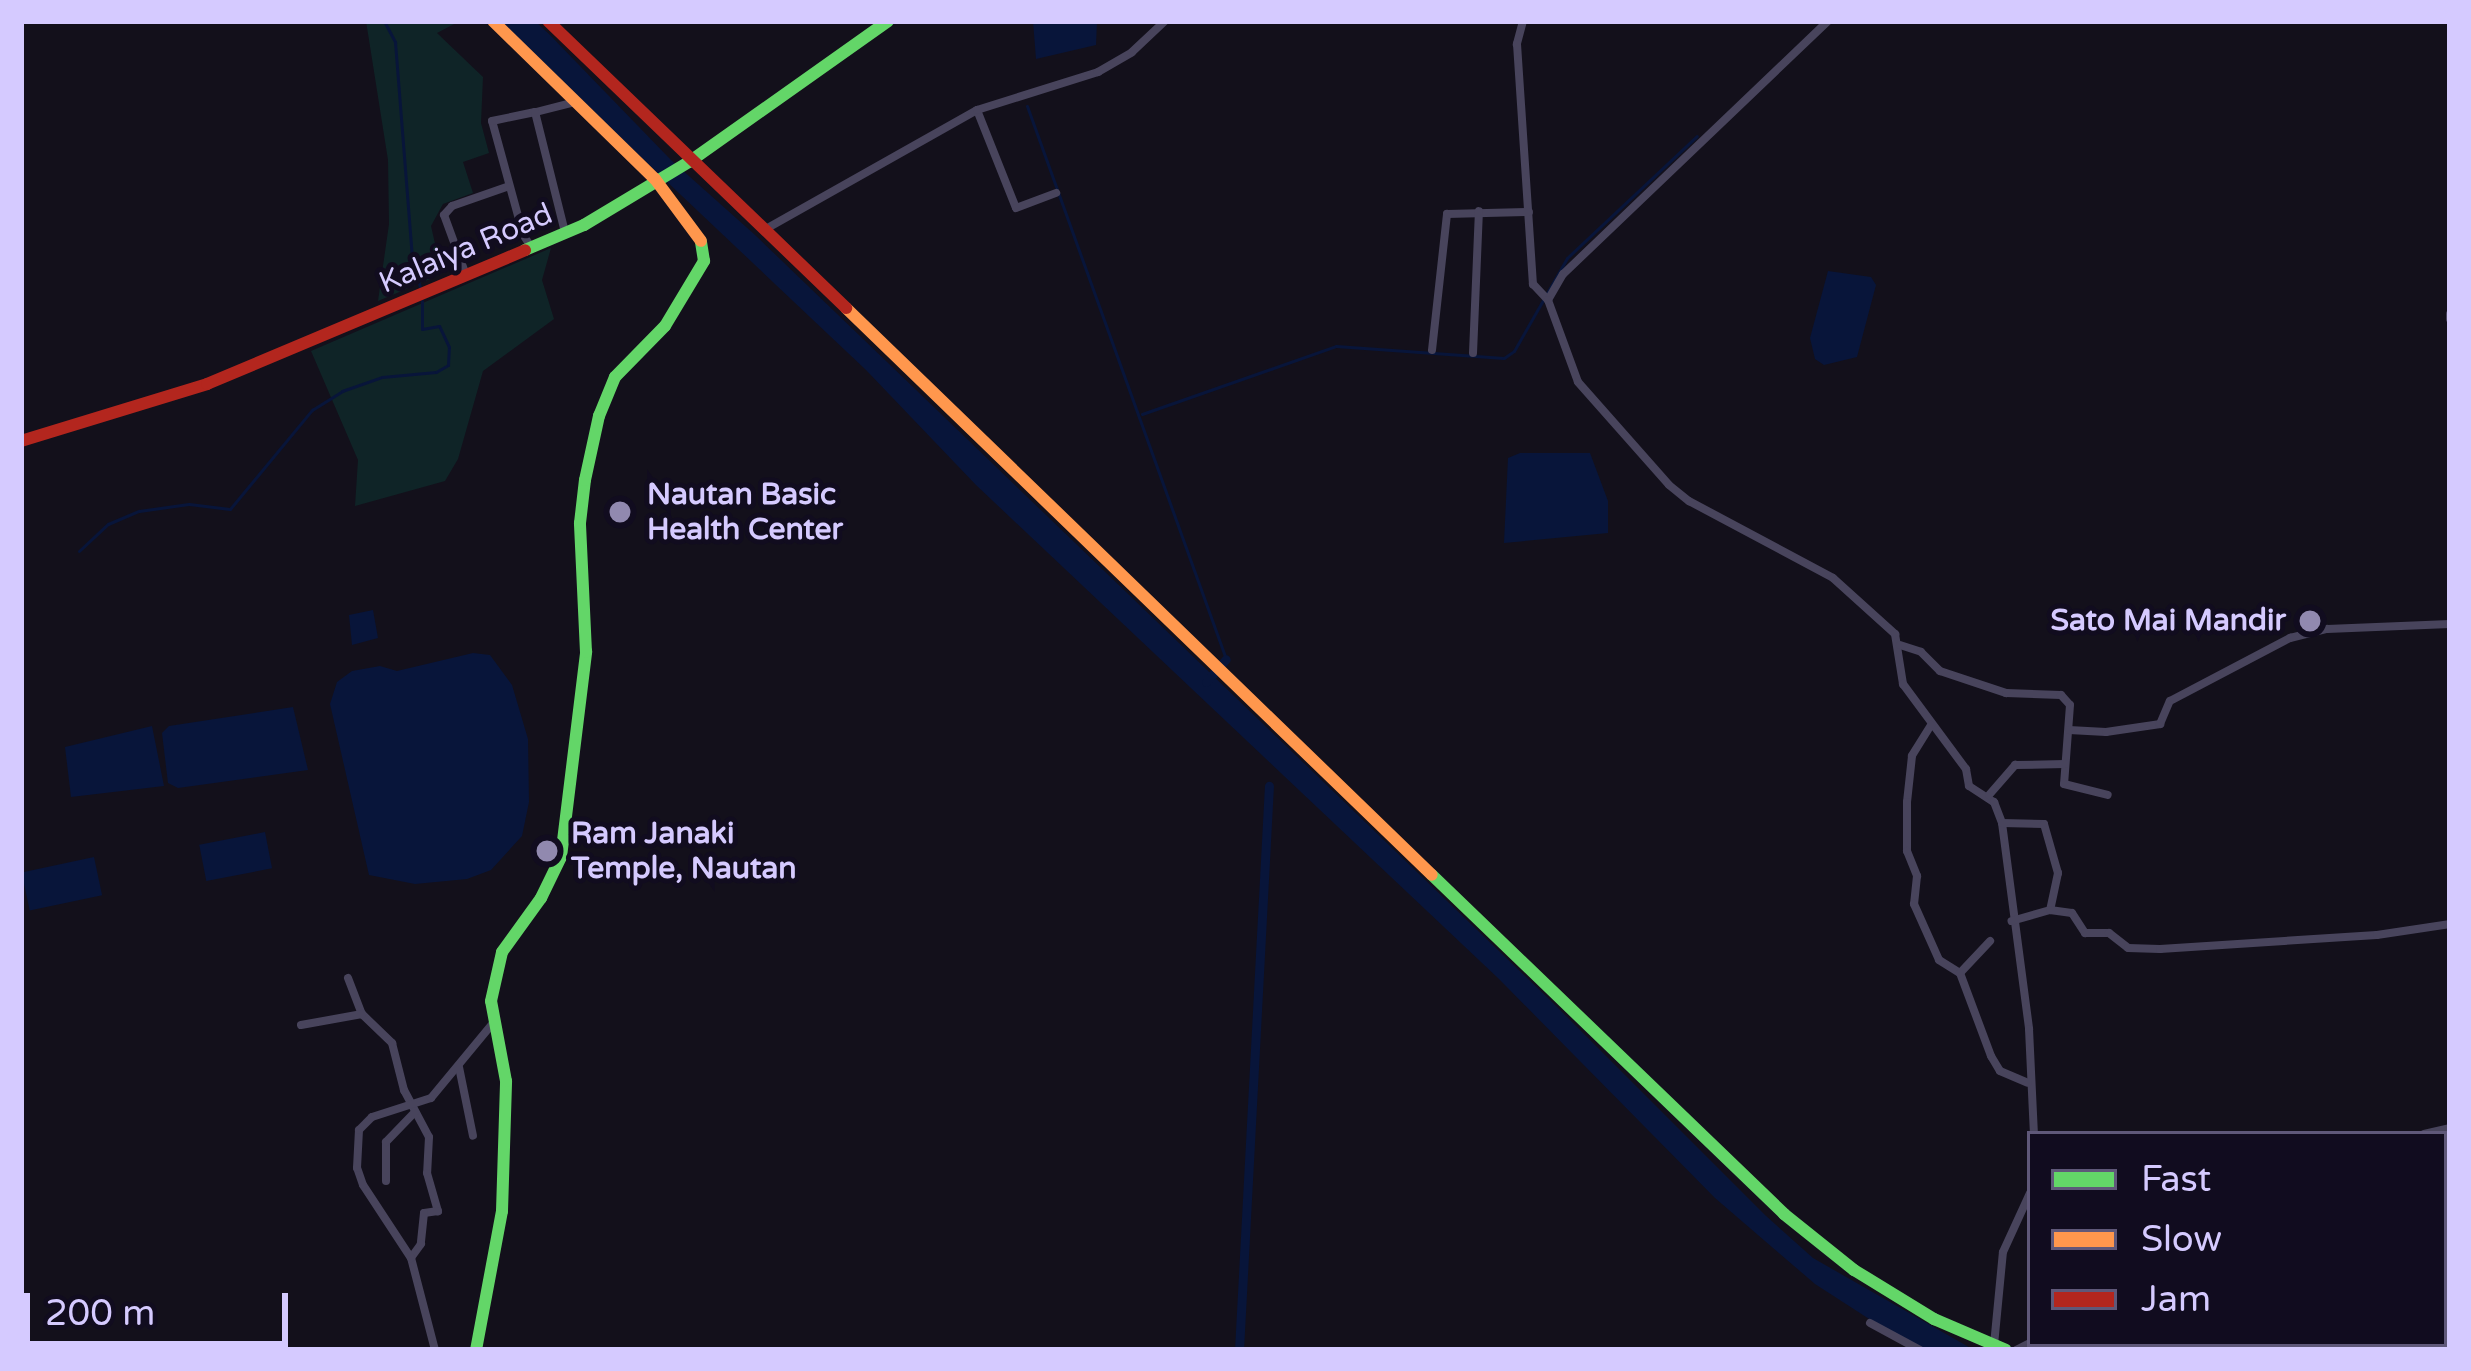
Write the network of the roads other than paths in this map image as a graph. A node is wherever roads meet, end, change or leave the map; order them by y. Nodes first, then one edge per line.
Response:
1 (493, 21) edge
2 (548, 21) edge
3 (888, 21) edge
4 (1165, 21) edge
5 (1523, 21) edge
6 (1828, 21) edge
7 (575, 102) junction
8 (977, 110) junction
9 (535, 112) junction
10 (684, 164) junction
11 (655, 179) junction
12 (509, 186) junction
13 (1056, 193) dead end
14 (1479, 212) junction
15 (1529, 212) junction
16 (764, 230) junction
17 (566, 234) junction
18 (531, 248) junction
19 (466, 275) junction
20 (1544, 298) junction
21 (1432, 350) dead end
22 (1473, 353) dead end
23 (21, 441) edge
24 (2450, 624) edge
25 (1900, 645) junction
26 (1931, 724) junction
27 (2069, 730) junction
28 (2065, 764) junction
29 (1989, 795) junction
30 (2108, 795) dead end
31 (2002, 823) junction
32 (2050, 910) junction
33 (2012, 921) junction
34 (2450, 924) edge
35 (1990, 941) dead end
36 (1960, 973) junction
37 (348, 978) dead end
38 (362, 1013) junction
39 (493, 1023) junction
40 (302, 1025) dead end
41 (458, 1066) junction
42 (2028, 1083) junction
43 (414, 1108) junction
44 (2034, 1131) edge
45 (473, 1136) dead end
46 (386, 1181) dead end
47 (2027, 1200) edge
48 (411, 1258) junction
49 (1870, 1323) dead end
50 (2000, 1347) edge
51 (435, 1350) edge
52 (476, 1350) edge
53 (1920, 1350) edge

1 - 7 main road
2 - 10 main road
3 - 10 main road, Kalaiya Road
4 - 8 street
5 - 15 street
6 - 20 street
7 - 9 street
7 - 11 main road
8 - 13 street
8 - 16 street
9 - 12 street
9 - 17 street
10 - 11 main road, Kalaiya Road
10 - 16 main road
11 - 17 main road, Kalaiya Road
11 - 39 main road
12 - 18 street
12 - 19 street
14 - 15 street
14 - 21 street
14 - 22 street
15 - 20 street
16 - 50 main road
17 - 18 main road, Kalaiya Road
18 - 19 main road, Kalaiya Road
19 - 23 main road, Kalaiya Road
20 - 25 street
24 - 27 street
25 - 26 street
25 - 27 street
26 - 29 street
26 - 36 street
27 - 28 street
28 - 29 street
28 - 30 street
29 - 31 street
31 - 32 street
31 - 33 street
32 - 33 street
32 - 34 street
33 - 42 street
35 - 36 street
36 - 42 street
37 - 38 street
38 - 40 street
38 - 43 street
39 - 41 street
39 - 52 main road
41 - 43 street
41 - 45 street
42 - 44 street
43 - 46 street
43 - 48 street
43 - 48 street
47 - 50 street
48 - 51 street
49 - 53 street

